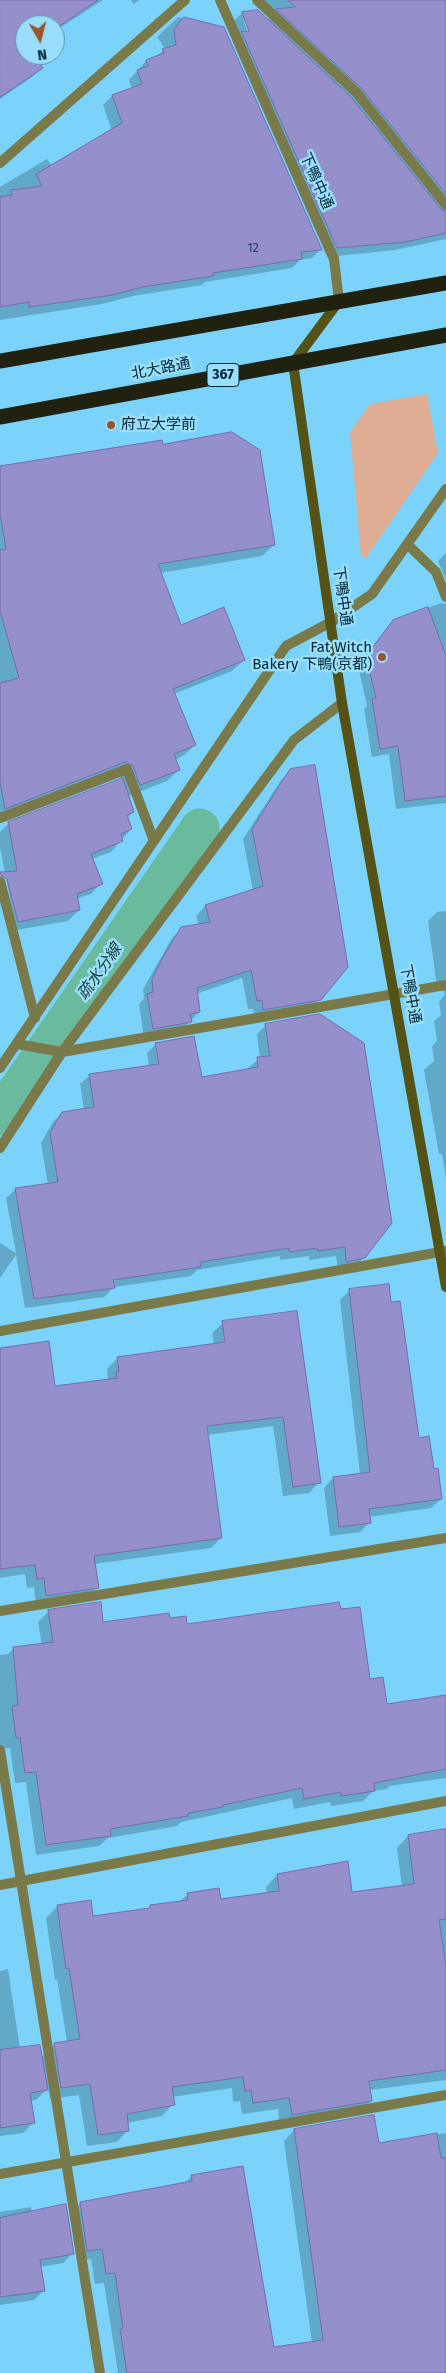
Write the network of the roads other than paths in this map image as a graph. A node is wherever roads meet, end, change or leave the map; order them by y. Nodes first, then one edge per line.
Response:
1 (185, 0) edge
2 (220, 0) edge
3 (258, 0) edge
4 (0, 163) edge
5 (446, 205) edge
6 (446, 283) edge
7 (339, 301) junction
8 (446, 336) edge
9 (0, 361) edge
10 (293, 363) junction
11 (0, 417) edge
12 (446, 488) edge
13 (407, 544) junction
14 (446, 596) edge
15 (331, 622) junction
16 (342, 703) junction
17 (0, 818) edge
18 (154, 842) junction
19 (0, 881) edge
20 (446, 985) edge
21 (394, 994) junction
22 (35, 1018) junction
23 (17, 1044) junction
24 (62, 1052) junction
25 (0, 1068) edge
26 (0, 1148) edge
27 (443, 1252) edge
28 (446, 1287) edge
29 (0, 1331) edge
30 (446, 1538) edge
31 (0, 1611) edge
32 (0, 1750) edge
33 (446, 1801) edge
34 (21, 1882) junction
35 (0, 1885) edge
36 (446, 2095) edge
37 (66, 2163) junction
38 (0, 2174) edge
39 (100, 2373) edge

1 - 4 street
2 - 7 street, 下鴨中通
3 - 5 street
6 - 7 highway
7 - 9 highway
7 - 10 street
8 - 10 highway, 北大路通 / 367
10 - 11 highway, 北大路通 / 367
10 - 15 street, 下鴨中通
12 - 13 street
13 - 14 street
13 - 15 street
15 - 16 street, 下鴨中通
15 - 18 street
16 - 21 street, 下鴨中通
16 - 24 street
17 - 18 street
18 - 22 street
19 - 22 street
20 - 21 street
21 - 24 street
21 - 27 street, 下鴨中通
22 - 23 street
23 - 24 street
23 - 25 street
24 - 26 street
27 - 28 street, 下鴨中通
27 - 29 street
30 - 31 street
32 - 34 street
33 - 34 street
34 - 35 street
34 - 37 street
36 - 37 street
37 - 38 street
37 - 39 street

